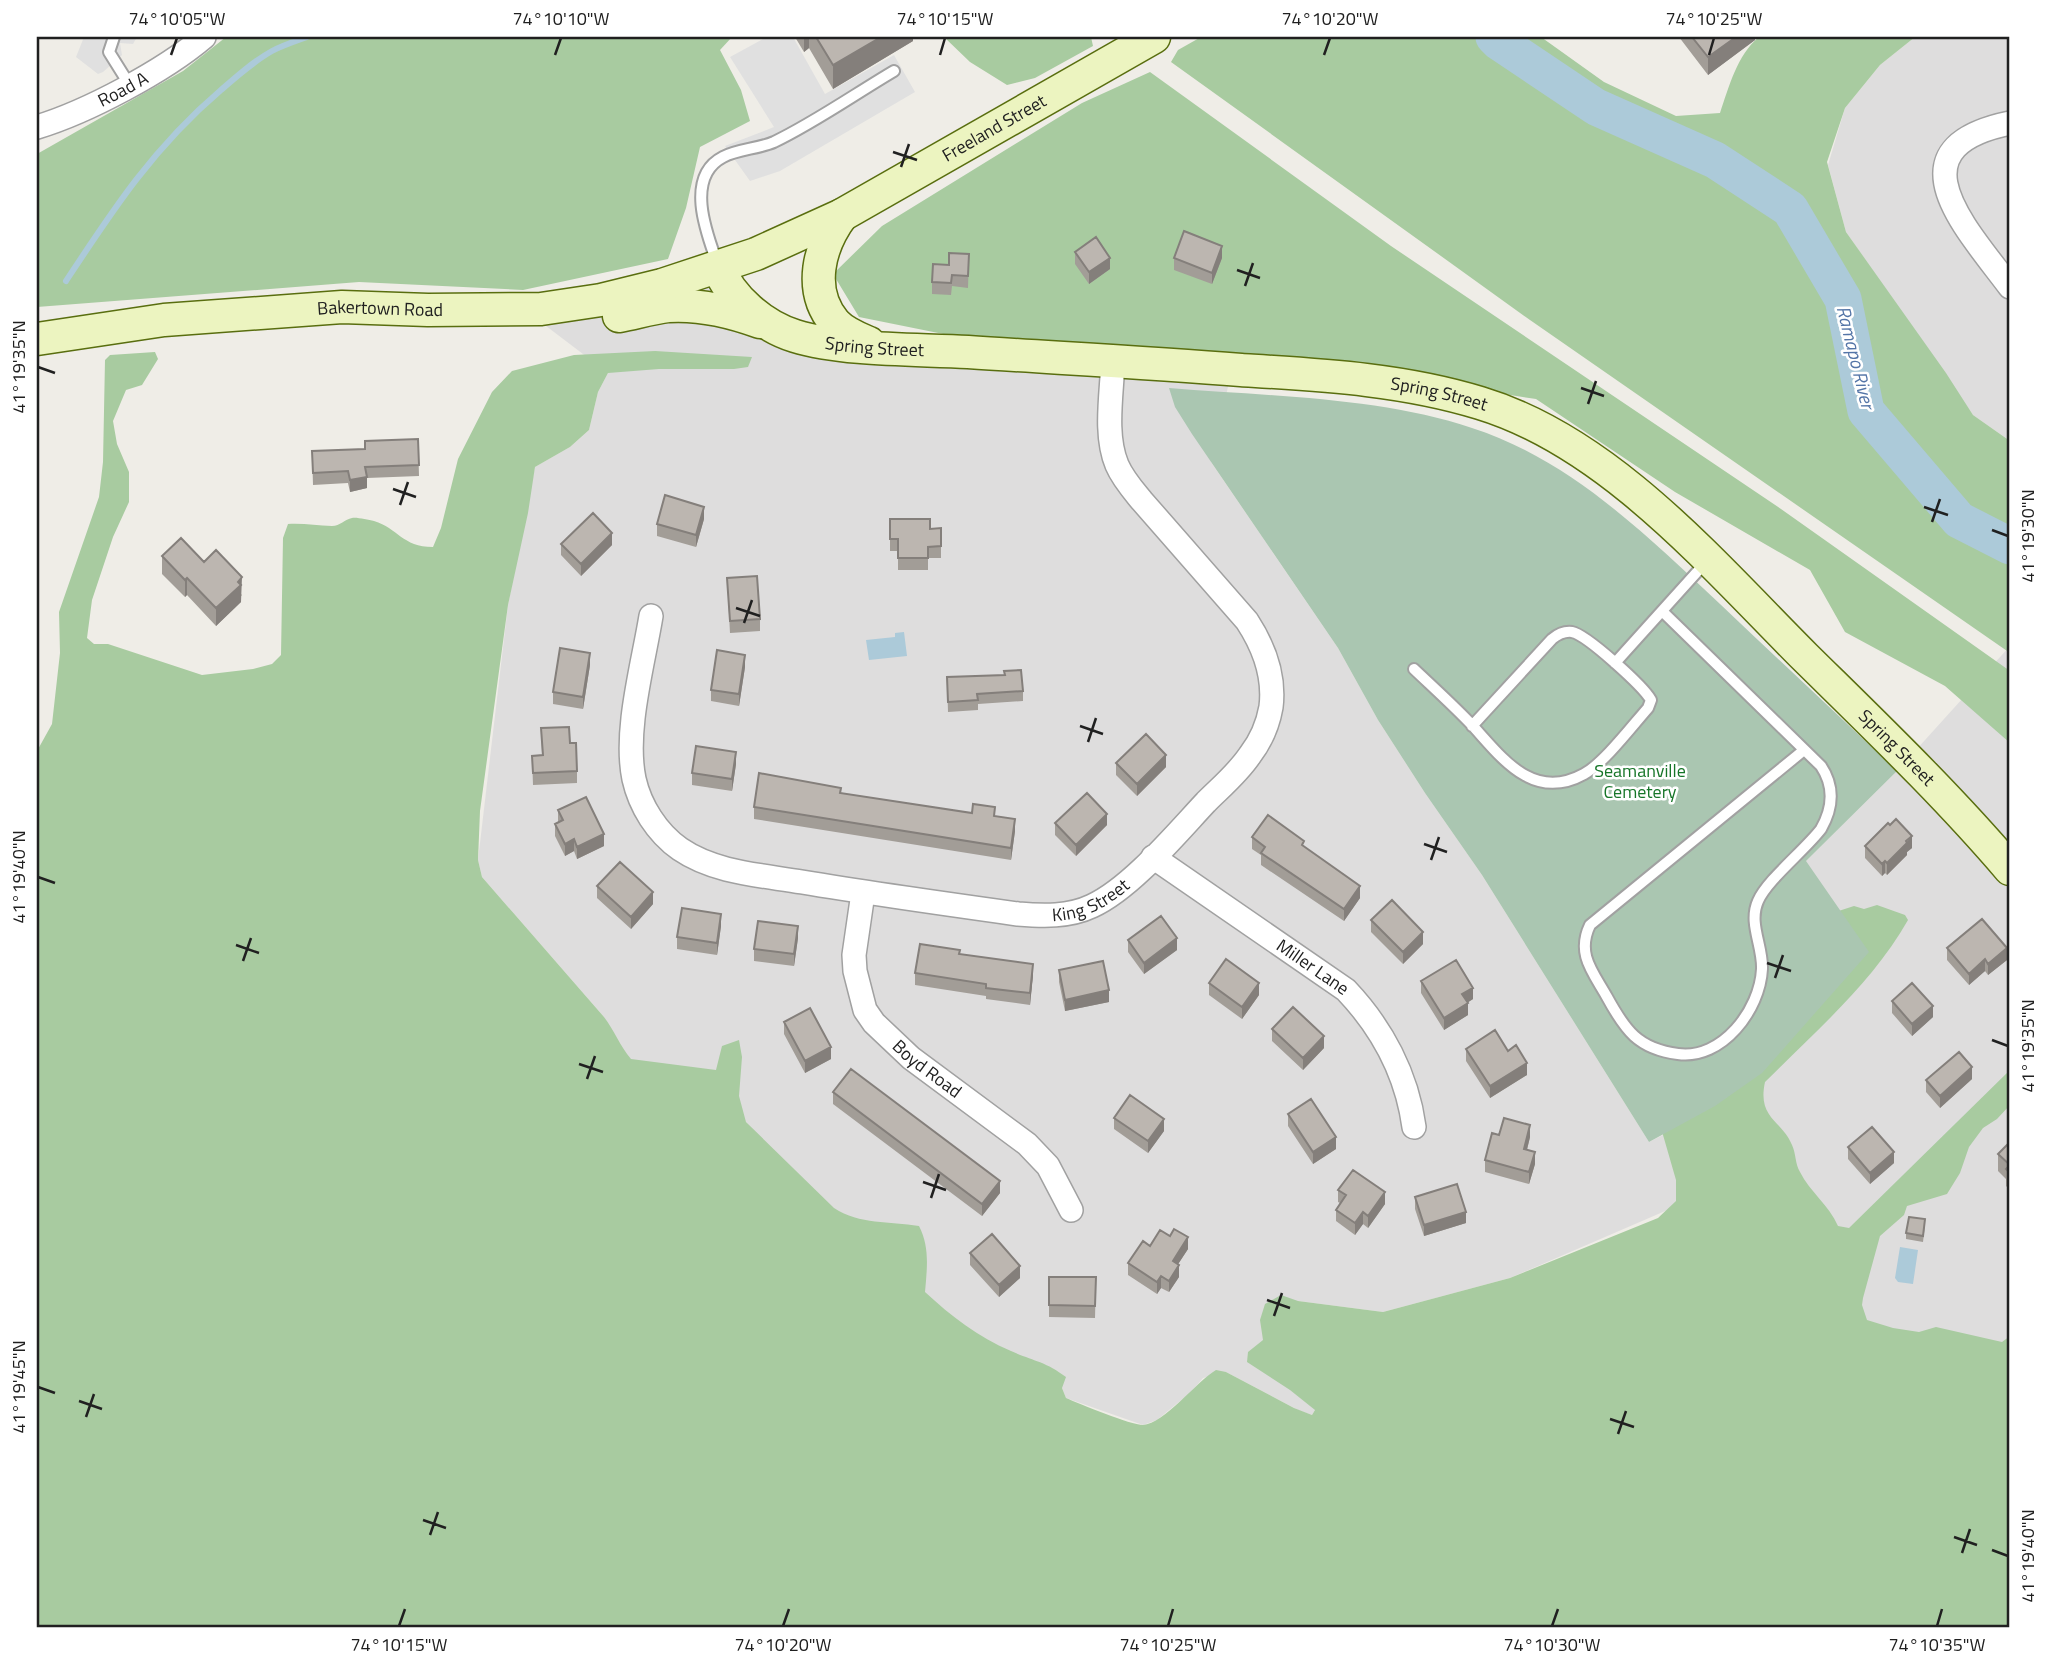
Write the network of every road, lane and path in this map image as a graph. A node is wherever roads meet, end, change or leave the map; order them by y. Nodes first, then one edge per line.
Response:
1 (114, 37) edge
2 (204, 37) edge
3 (1154, 37) edge
4 (894, 71) dead end
5 (129, 84) junction
6 (2010, 123) edge
7 (37, 127) edge
8 (842, 215) junction
9 (718, 267) junction
10 (2010, 288) edge
11 (429, 310) junction
12 (766, 324) junction
13 (37, 339) edge
14 (876, 347) junction
15 (1113, 360) junction
16 (1708, 560) junction
17 (1662, 611) junction
18 (651, 616) dead end
19 (1615, 663) junction
20 (1414, 669) dead end
21 (1472, 726) junction
22 (1804, 750) junction
23 (1153, 857) junction
24 (2010, 869) edge
25 (863, 892) junction
26 (1414, 1127) dead end
27 (1071, 1210) dead end

1 - 5 lane
2 - 5 street, Road A
3 - 8 street, Freeland Street
4 - 9 lane
5 - 7 street, Road A
6 - 10 street
8 - 9 street, Freeland Street
8 - 14 street
9 - 11 street, Bakertown Road
9 - 12 street, Spring Street
11 - 12 street
11 - 13 street, Bakertown Road
12 - 14 street, Spring Street
14 - 15 street, Spring Street
15 - 16 street, Spring Street
15 - 23 street, King Street
16 - 17 lane
16 - 24 street, Spring Street
17 - 19 lane
17 - 22 lane
18 - 25 street, King Street
19 - 21 lane
19 - 21 lane
20 - 21 lane
22 - 22 lane
23 - 25 street, King Street
23 - 26 street, Miller Lane
25 - 27 street, Boyd Road

